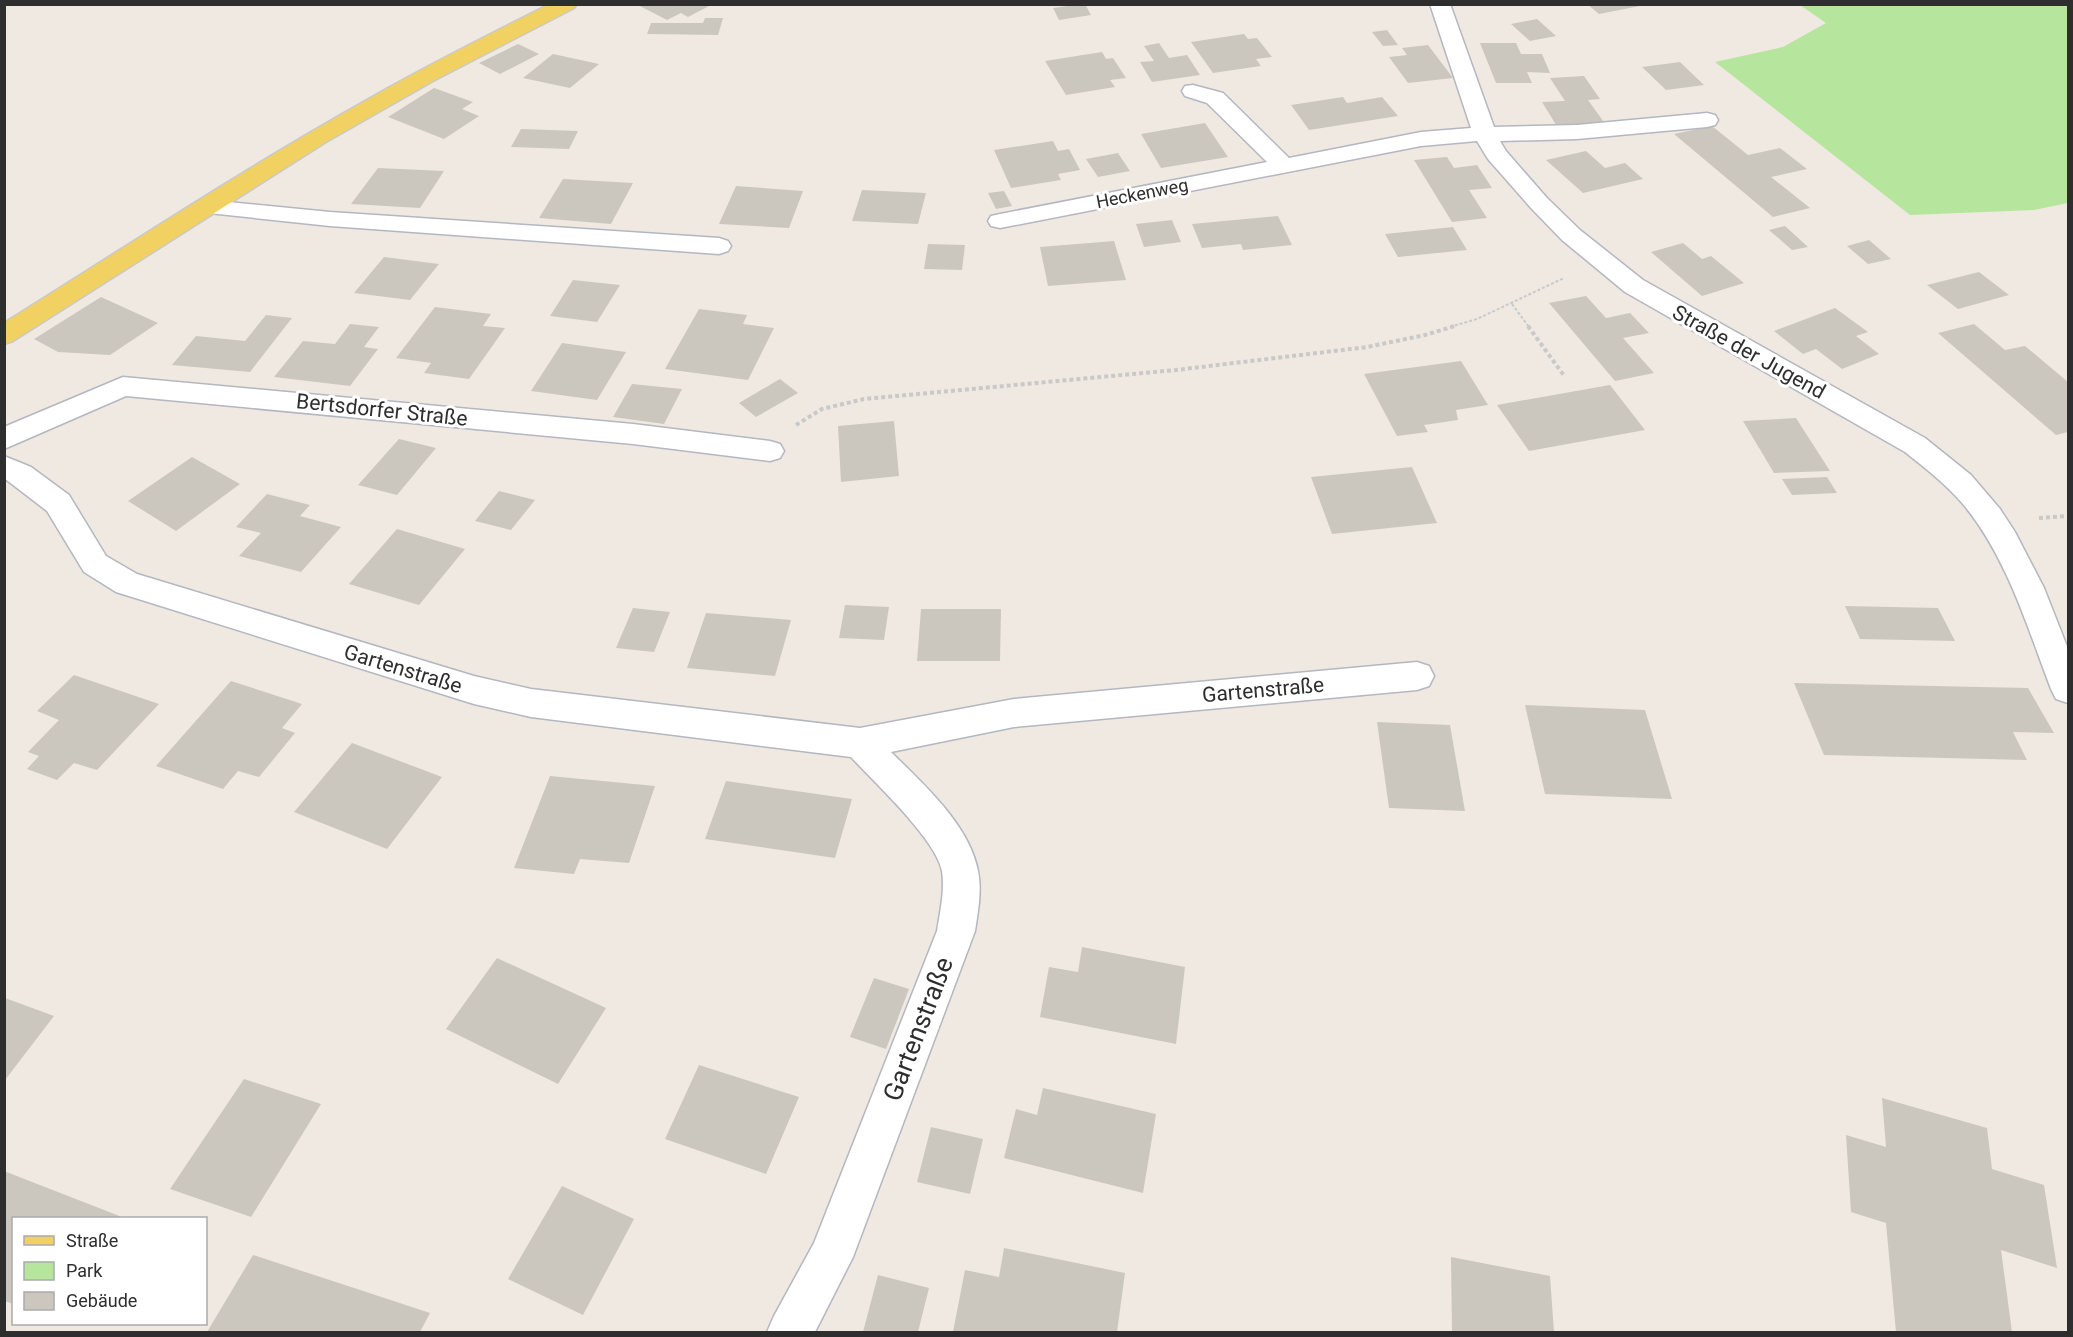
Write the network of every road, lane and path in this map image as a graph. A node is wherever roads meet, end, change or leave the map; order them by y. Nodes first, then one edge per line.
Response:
1 (567, 4) edge
2 (1440, 4) edge
3 (1193, 91) dead end
4 (1707, 120) dead end
5 (1485, 135) junction
6 (1284, 166) junction
7 (207, 207) junction
8 (1000, 221) dead end
9 (719, 246) dead end
10 (1600, 260) junction
11 (1512, 304) junction
12 (4, 335) edge
13 (1565, 377) dead end
14 (4, 439) edge
15 (770, 452) joint
16 (4, 466) edge
17 (1417, 676) dead end
18 (2068, 689) edge
19 (860, 742) junction
20 (790, 1332) edge

1 - 7 main road
2 - 5 street, Straße der Jugend
3 - 6 street
4 - 5 street, Heckenweg
5 - 6 street, Heckenweg
5 - 10 street, Straße der Jugend
6 - 8 street, Heckenweg
7 - 9 street
7 - 12 main road
10 - 11 path
10 - 18 street, Straße der Jugend
11 - 13 path
11 - 15 path
14 - 15 street, Bertsdorfer Straße
16 - 19 street, Gartenstraße
17 - 19 street, Gartenstraße
19 - 20 street, Gartenstraße

